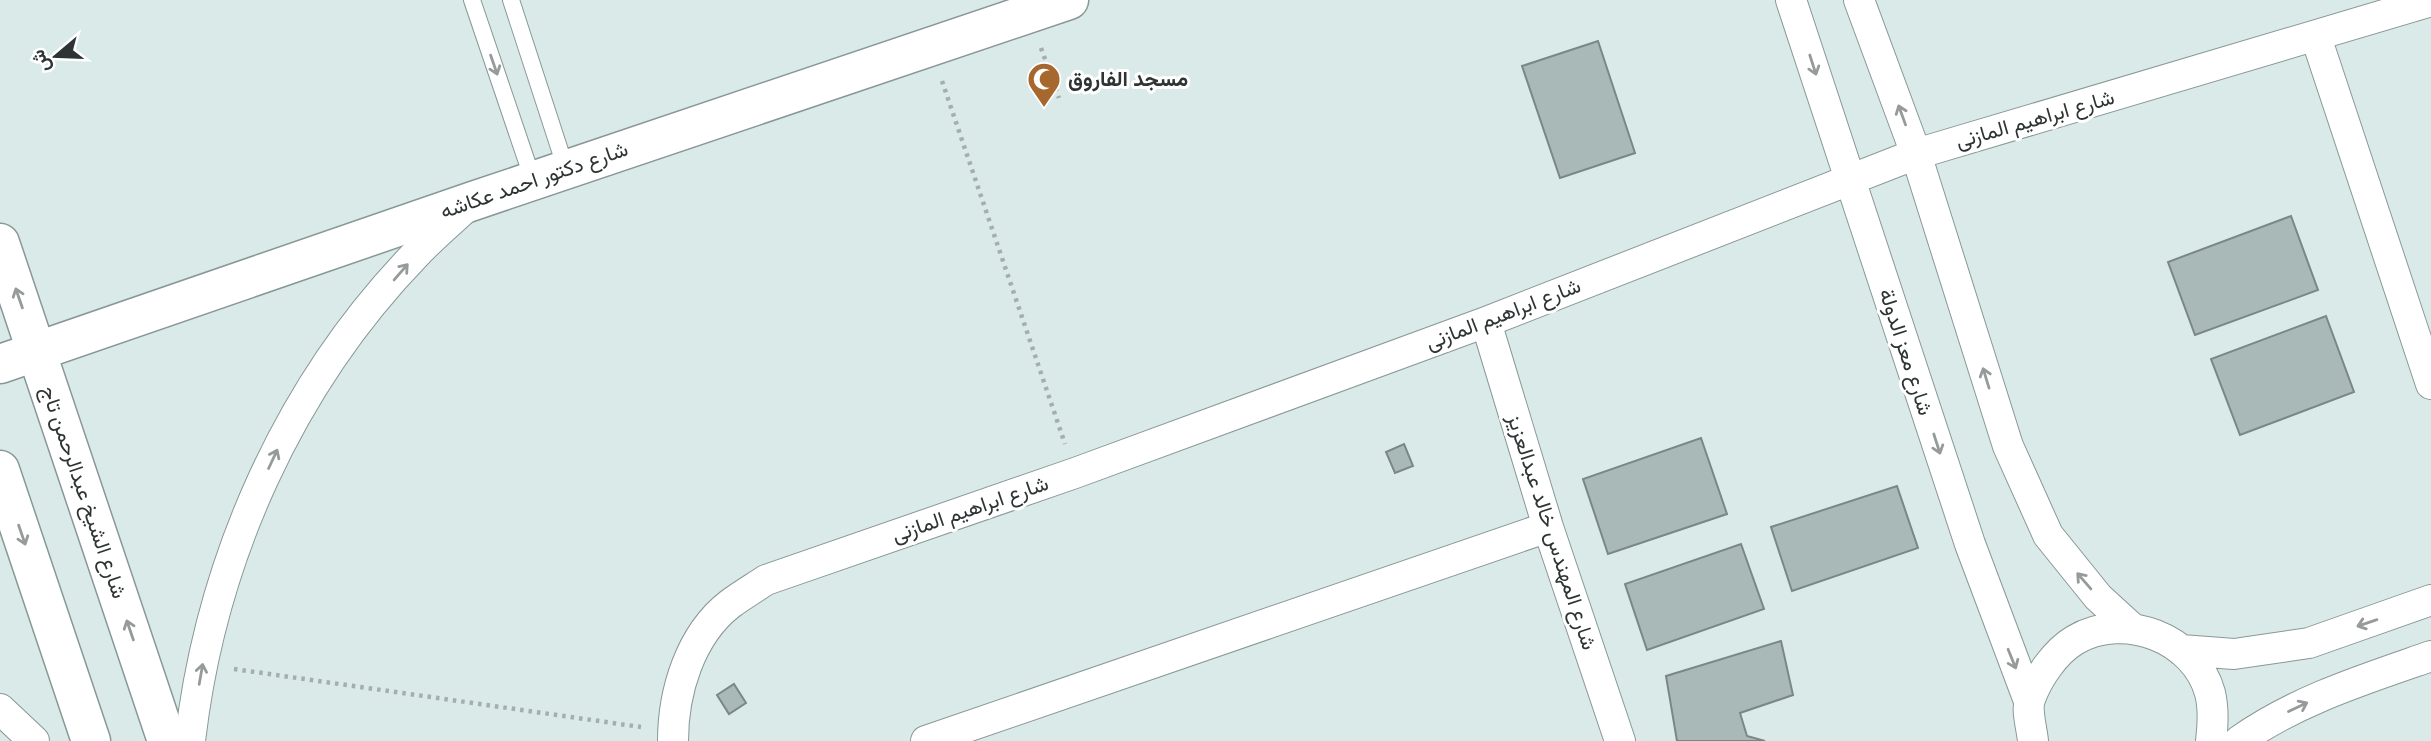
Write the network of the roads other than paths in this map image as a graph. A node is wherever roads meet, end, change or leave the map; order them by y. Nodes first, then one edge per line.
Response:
1 (472, 0) edge
2 (511, 0) edge
3 (1069, 0) edge
4 (1791, 0) edge
5 (1859, 0) edge
6 (2431, 1) edge
7 (2316, 37) junction
8 (1916, 154) junction
9 (550, 175) junction
10 (1850, 181) junction
11 (473, 201) junction
12 (0, 243) edge
13 (1486, 322) junction
14 (37, 352) junction
15 (0, 364) edge
16 (2431, 384) edge
17 (0, 470) edge
18 (1548, 527) junction
19 (2431, 600) edge
20 (2133, 629) junction
21 (2181, 650) junction
22 (2431, 656) edge
23 (2029, 701) junction
24 (0, 709) edge
25 (673, 736) edge
26 (34, 741) edge
27 (91, 741) edge
28 (167, 741) edge
29 (190, 741) edge
30 (926, 741) edge
31 (1620, 741) edge
32 (2033, 741) edge
33 (2211, 741) edge
34 (2239, 741) edge

1 -> 9 lane
2 - 9 lane
3 - 9 street, شارع دكتور احمد عكاشه
4 -> 10 street, شارع معز الدولة
8 -> 5 street
6 - 7 street, شارع ابراهيم المازنى
7 - 8 street, شارع ابراهيم المازنى
7 - 16 street
8 - 10 street, شارع ابراهيم المازنى
20 -> 8 street
9 - 11 street, شارع دكتور احمد عكاشه
10 - 13 street, شارع ابراهيم المازنى
10 -> 23 street, شارع معز الدولة
11 - 14 street, شارع دكتور احمد عكاشه
29 -> 11 street
14 -> 12 street, شارع الشيخ عبدالرحمن تاج
13 - 18 street, شارع المهندس خالد عبدالعزيز
13 - 25 street, شارع ابراهيم المازنى
14 - 15 street, شارع دكتور احمد عكاشه
28 -> 14 street, شارع الشيخ عبدالرحمن تاج
17 -> 27 street
18 - 30 street
18 - 31 street, شارع المهندس خالد عبدالعزيز
19 -> 21 street
20 - 21 street
20 - 23 street
21 - 33 street
34 -> 22 street
23 - 32 street, شارع معز الدولة
24 - 26 street

